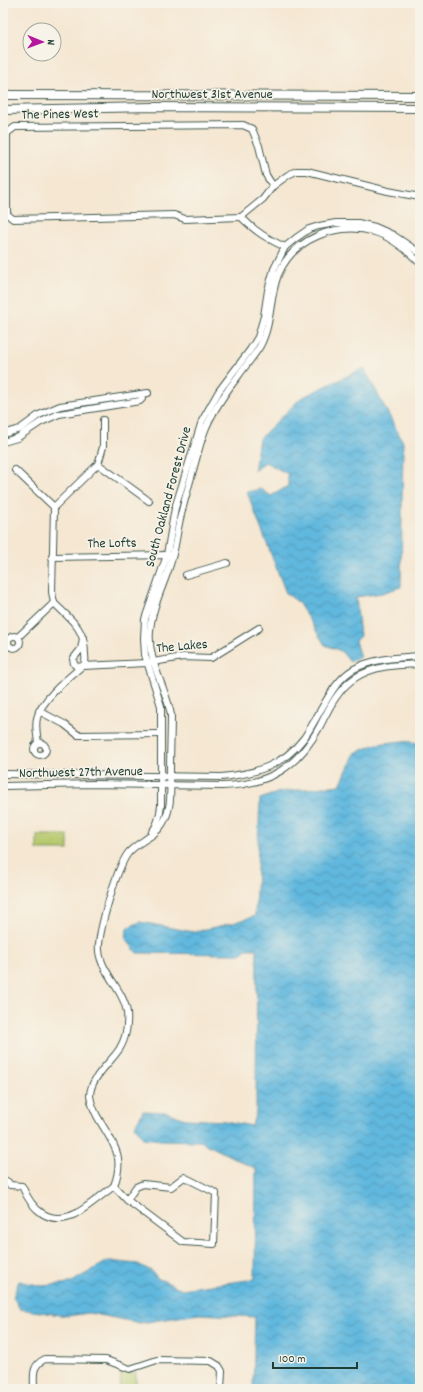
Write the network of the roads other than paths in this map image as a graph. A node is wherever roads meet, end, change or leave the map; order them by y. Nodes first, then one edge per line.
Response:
1 (3, 95) edge
2 (420, 96) edge
3 (420, 108) edge
4 (3, 110) edge
5 (273, 186) junction
6 (420, 196) edge
7 (242, 217) junction
8 (285, 247) junction
9 (420, 253) edge
10 (420, 263) edge
11 (209, 415) junction
12 (103, 420) dead end
13 (24, 425) junction
14 (29, 431) junction
15 (6, 433) edge
16 (12, 440) junction
17 (3, 442) edge
18 (98, 464) junction
19 (15, 470) dead end
20 (149, 501) dead end
21 (54, 507) junction
22 (170, 555) junction
23 (52, 557) junction
24 (227, 563) dead end
25 (186, 575) dead end
26 (54, 604) junction
27 (259, 628) dead end
28 (18, 638) dead end
29 (83, 638) junction
30 (78, 654) junction
31 (420, 656) edge
32 (150, 662) junction
33 (82, 663) junction
34 (420, 664) edge
35 (39, 711) junction
36 (161, 734) junction
37 (38, 742) dead end
38 (3, 774) edge
39 (160, 775) junction
40 (170, 776) junction
41 (160, 785) junction
42 (3, 786) edge
43 (171, 786) junction
44 (150, 835) junction
45 (5, 1183) edge
46 (114, 1186) junction
47 (127, 1200) junction
48 (34, 1389) edge
49 (222, 1389) edge

1 - 2 main road, Northwest 31st Avenue
3 - 4 main road, Northwest 31st Avenue
5 - 6 street
5 - 7 street
5 - 7 street, The Pines West
7 - 8 street
8 - 9 street, South Oakland Forest Drive
8 - 11 street, South Oakland Forest Drive
10 - 11 street, South Oakland Forest Drive
11 - 22 street, South Oakland Forest Drive
12 - 18 street
13 - 14 street
13 - 14 street
13 - 15 street
14 - 16 street
15 - 16 street
16 - 17 street
18 - 20 street
18 - 21 street
19 - 21 street
21 - 23 street
22 - 23 street, The Lofts
22 - 32 street, South Oakland Forest Drive
23 - 26 street
24 - 25 street
26 - 28 street
26 - 29 street
27 - 32 street, The Lakes
29 - 30 street
29 - 33 street
30 - 33 street, The Lakes
30 - 33 street
31 - 40 street
32 - 33 street, The Lakes
32 - 36 street, South Oakland Forest Drive
32 - 40 street, South Oakland Forest Drive
33 - 35 street
34 - 43 street, Northwest 27th Avenue
35 - 36 street
35 - 37 street
36 - 39 street, South Oakland Forest Drive
38 - 39 street
39 - 40 street
39 - 41 street, South Oakland Forest Drive
40 - 43 street, South Oakland Forest Drive
41 - 42 street, Northwest 27th Avenue
41 - 43 street, Northwest 27th Avenue
41 - 44 street, South Oakland Forest Drive
43 - 44 street, South Oakland Forest Drive
44 - 46 street, South Oakland Forest Drive
45 - 46 street
46 - 47 street
47 - 47 street
48 - 49 street

